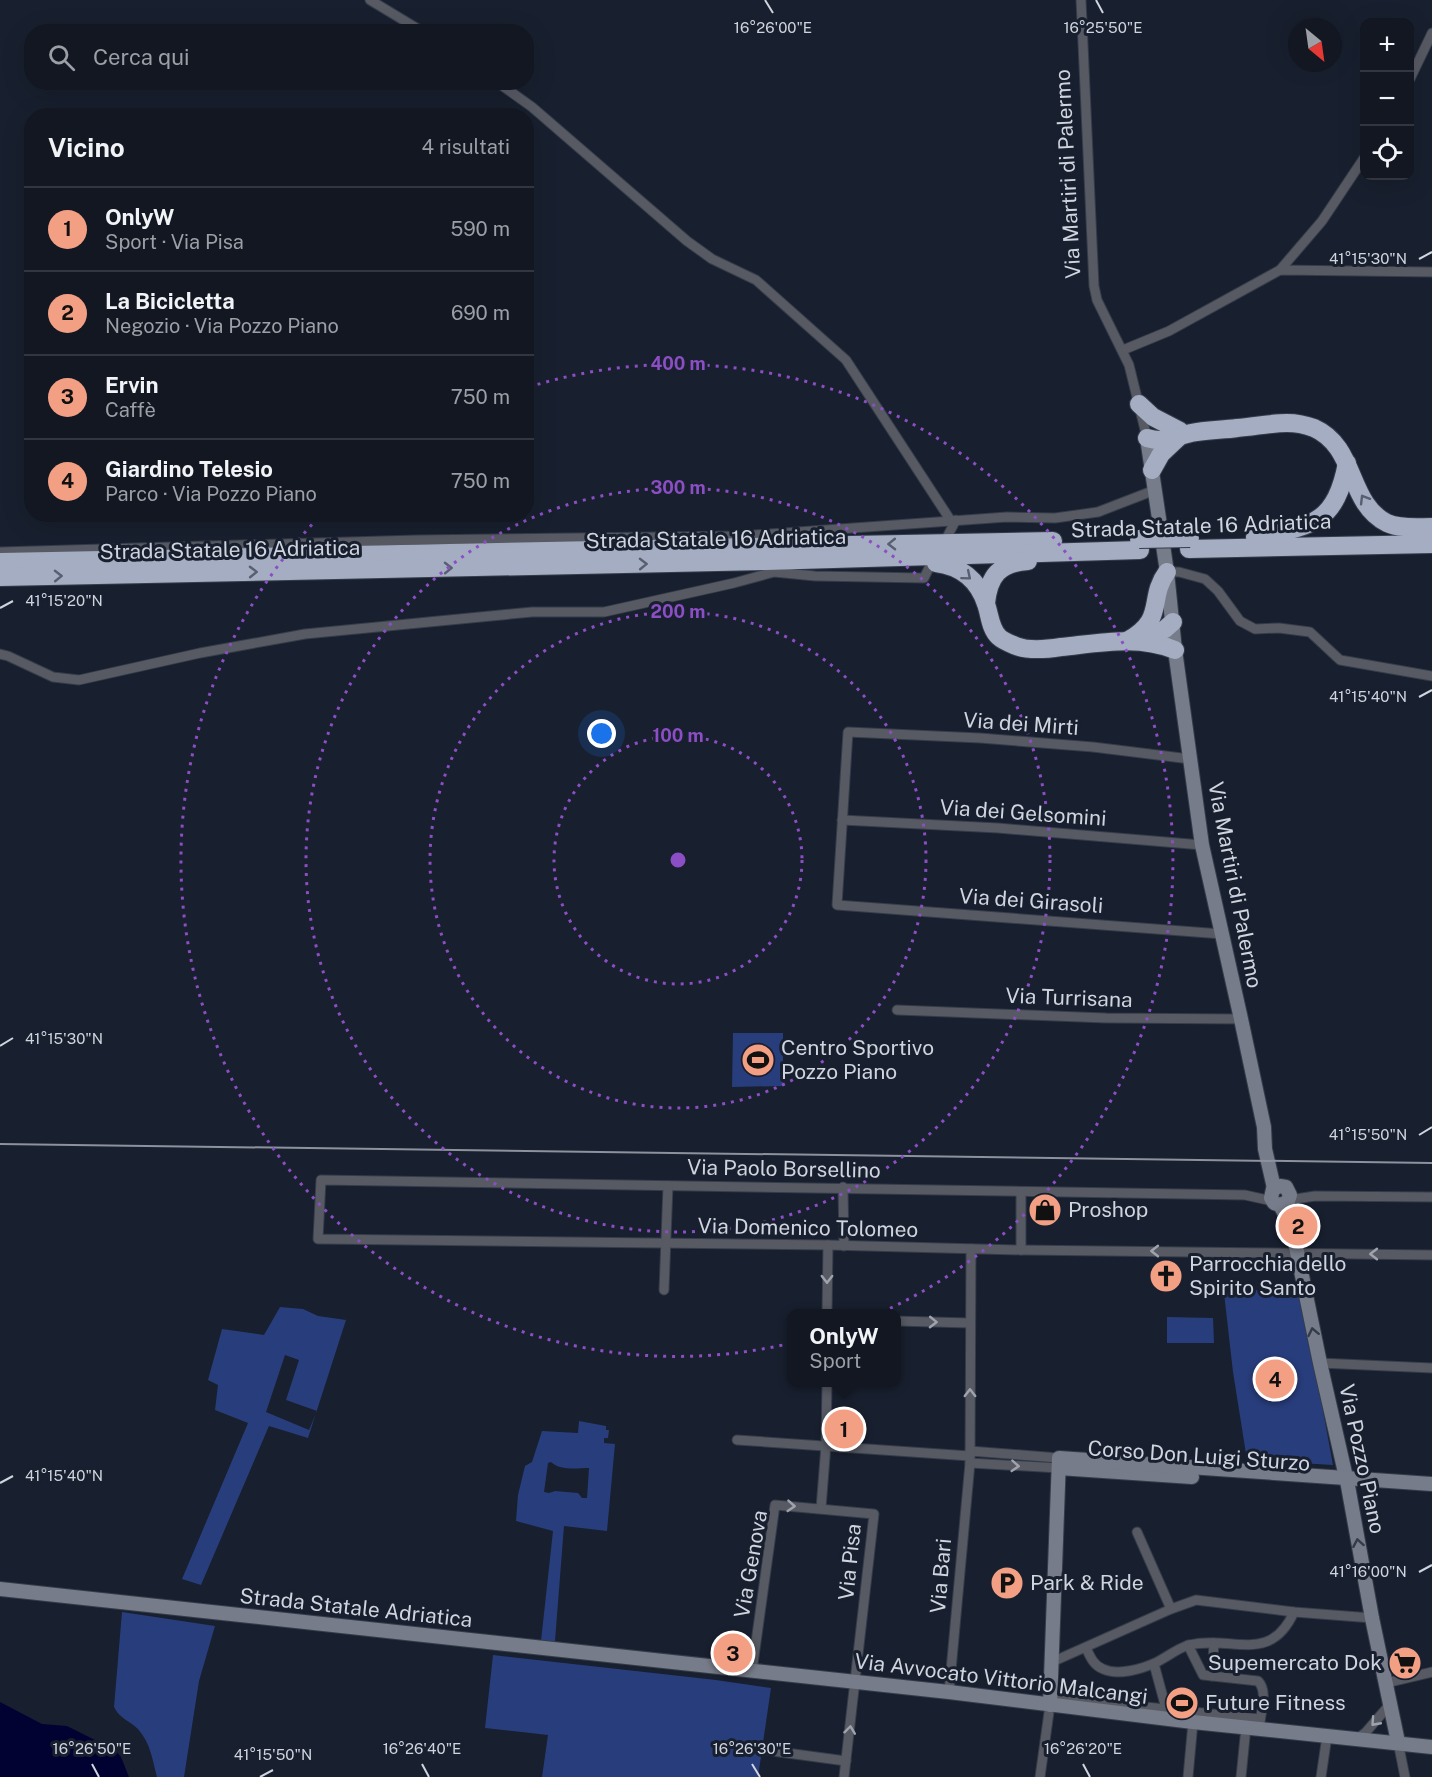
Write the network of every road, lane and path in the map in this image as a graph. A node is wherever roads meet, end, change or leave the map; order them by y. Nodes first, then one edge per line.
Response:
1 (370, 0) edge
2 (1081, 0) edge
3 (410, 24) edge
4 (1432, 33) edge
5 (1413, 72) edge
6 (508, 90) edge
7 (533, 108) edge
8 (534, 109) edge
9 (1360, 165) edge
10 (1281, 270) junction
11 (1432, 272) edge
12 (1123, 350) junction
13 (1139, 404) junction
14 (1184, 434) junction
15 (1147, 438) junction
16 (1347, 463) junction
17 (1152, 470) junction
18 (1155, 490) junction
19 (954, 520) junction
20 (1432, 527) edge
21 (1432, 532) edge
22 (947, 537) dead end
23 (1255, 537) junction
24 (1189, 543) junction
25 (1432, 544) edge
26 (1140, 545) junction
27 (0, 552) edge
28 (1117, 552) junction
29 (895, 557) junction
30 (0, 562) edge
31 (930, 566) dead end
32 (1167, 572) junction
33 (0, 577) edge
34 (986, 603) junction
35 (1173, 622) junction
36 (1138, 636) junction
37 (1175, 650) junction
38 (0, 654) edge
39 (1432, 676) edge
40 (1190, 759) junction
41 (842, 820) junction
42 (1202, 845) junction
43 (1222, 934) junction
44 (897, 1010) dead end
45 (1241, 1019) junction
46 (1264, 1127) joint
47 (668, 1186) junction
48 (843, 1187) junction
49 (1021, 1192) junction
50 (1281, 1195) junction
51 (1432, 1197) edge
52 (318, 1239) joint
53 (665, 1244) junction
54 (828, 1245) junction
55 (844, 1246) junction
56 (971, 1249) junction
57 (1021, 1251) junction
58 (1298, 1254) junction
59 (1432, 1255) edge
60 (663, 1290) dead end
61 (827, 1309) edge
62 (901, 1322) edge
63 (970, 1323) junction
64 (1320, 1363) junction
65 (1432, 1368) edge
66 (827, 1387) edge
67 (737, 1440) dead end
68 (826, 1445) junction
69 (970, 1456) junction
70 (1059, 1463) junction
71 (1347, 1482) junction
72 (1432, 1484) edge
73 (1432, 1492) edge
74 (821, 1508) junction
75 (1137, 1532) dead end
76 (0, 1589) edge
77 (1171, 1609) junction
78 (1294, 1612) junction
79 (1372, 1618) junction
80 (1214, 1642) junction
81 (1188, 1645) junction
82 (1086, 1648) junction
83 (1052, 1662) junction
84 (1154, 1664) junction
85 (708, 1667) joint
86 (752, 1671) junction
87 (1432, 1672) edge
88 (1212, 1676) junction
89 (852, 1683) junction
90 (1386, 1683) junction
91 (949, 1692) junction
92 (1051, 1701) junction
93 (1391, 1703) junction
94 (1168, 1714) junction
95 (1193, 1722) junction
96 (1255, 1725) junction
97 (1327, 1736) junction
98 (1357, 1739) junction
99 (1398, 1742) junction
100 (1432, 1747) edge
101 (765, 1750) dead end
102 (846, 1761) junction
103 (844, 1777) edge
104 (1040, 1777) edge
105 (1188, 1777) edge
106 (1241, 1777) edge
107 (1321, 1777) edge
108 (1405, 1777) edge

1 - 3 street
2 - 12 street, Via Martiri di Palermo
4 - 5 street
6 - 7 street
8 - 19 street
9 - 10 street
10 - 11 street
10 - 12 street
12 - 13 street, Via Martiri di Palermo
13 - 14 highway
13 - 15 street, Via Martiri di Palermo
14 - 15 highway
14 - 16 highway
14 - 17 highway
15 - 17 street, Via Martiri di Palermo
20 -> 16 highway
16 - 23 highway
17 - 18 street, Via Martiri di Palermo
18 - 19 street
18 - 32 street, Via Martiri di Palermo
19 - 22 street
19 - 27 street
21 - 23 highway, Strada Statale 16 Adriatica
23 - 24 highway, Strada Statale 16 Adriatica
24 - 25 highway, Strada Statale 16 Adriatica
24 - 26 highway, Strada Statale 16 Adriatica
26 - 28 highway, Strada Statale 16 Adriatica
26 -> 30 highway, Strada Statale 16 Adriatica
28 - 29 highway, Strada Statale 16 Adriatica
28 - 34 highway
33 -> 29 highway, Strada Statale 16 Adriatica
29 -> 34 highway
31 - 38 street
32 - 35 street, Via Martiri di Palermo
32 - 36 highway
32 - 39 street
34 - 36 highway
35 - 36 highway
35 - 37 street
36 - 37 highway
37 - 40 street, Via Martiri di Palermo
40 - 41 street, Via dei Mirti
40 - 42 street, Via Martiri di Palermo
41 - 42 street, Via dei Gelsomini
41 - 43 street, Via dei Girasoli
42 - 43 street, Via Martiri di Palermo
43 - 45 street, Via Martiri di Palermo
44 - 45 street, Via Turrisana
45 - 46 street, Via Martiri di Palermo
46 - 50 street, Via Pozzo Piano
47 - 48 street, Via Paolo Borsellino
47 - 52 street, Via Paolo Borsellino
47 - 53 street
48 - 49 street, Via Paolo Borsellino
48 - 55 street
49 - 50 street, Via Paolo Borsellino
49 - 57 street
50 - 51 street
50 - 58 street, Via Pozzo Piano
52 - 53 street, Via Domenico Tolomeo
53 - 54 street, Via Domenico Tolomeo
53 - 60 street
54 - 55 street, Via Domenico Tolomeo
54 -> 61 street
55 - 56 street, Via Domenico Tolomeo
56 - 57 street, Via Domenico Tolomeo
56 - 63 street, Via Bari
58 -> 57 street, Via Domenico Tolomeo
59 -> 58 street, Via Domenico Tolomeo
64 -> 58 street, Via Pozzo Piano
62 -> 63 street
69 -> 63 street, Via Bari
64 - 65 street
64 - 71 street, Via Pozzo Piano
66 - 68 street, Via Pisa
67 - 68 street, Corso Don Luigi Sturzo
68 - 69 street, Corso Don Luigi Sturzo
68 - 74 street, Via Pisa
69 - 70 street, Corso Don Luigi Sturzo
69 - 91 street, Via Bari
70 - 71 street, Corso Don Luigi Sturzo
70 - 83 street
71 - 72 street, Corso Don Luigi Sturzo
71 - 73 street, Corso Don Luigi Sturzo
79 -> 71 street, Via Pozzo Piano
86 -> 74 street, Via Genova
74 - 89 street, Via Pisa
75 - 77 street
76 - 85 street, Strada Statale Adriatica
77 - 78 street
77 - 82 street
78 - 79 street
78 - 80 street
79 - 90 street, Via Pozzo Piano
80 - 81 street
80 - 88 street
81 - 84 street
81 - 88 street
82 - 83 street
82 - 84 street
83 - 92 street
84 - 94 street
85 - 86 street, Via Avvocato Vittorio Malcangi
86 - 89 street, Via Avvocato Vittorio Malcangi
87 - 90 street
88 - 96 street
89 - 91 street, Via Avvocato Vittorio Malcangi
102 -> 89 street
90 - 93 street, Via Pozzo Piano
91 - 92 street, Via Avvocato Vittorio Malcangi
92 - 94 street, Via Avvocato Vittorio Malcangi
92 - 104 street
93 -> 98 street
93 - 99 street, Via Pozzo Piano
94 - 95 street, Via Avvocato Vittorio Malcangi
94 - 96 street, Via Avvocato Vittorio Malcangi
95 - 96 street, Via Avvocato Vittorio Malcangi
95 - 105 street
96 - 97 street, Via Avvocato Vittorio Malcangi
96 - 106 street
97 - 98 street, Via Avvocato Vittorio Malcangi
97 - 107 street
98 - 99 street, Via Avvocato Vittorio Malcangi
99 - 100 street, Via Avvocato Vittorio Malcangi
99 - 108 street
101 - 102 street
102 - 103 street

